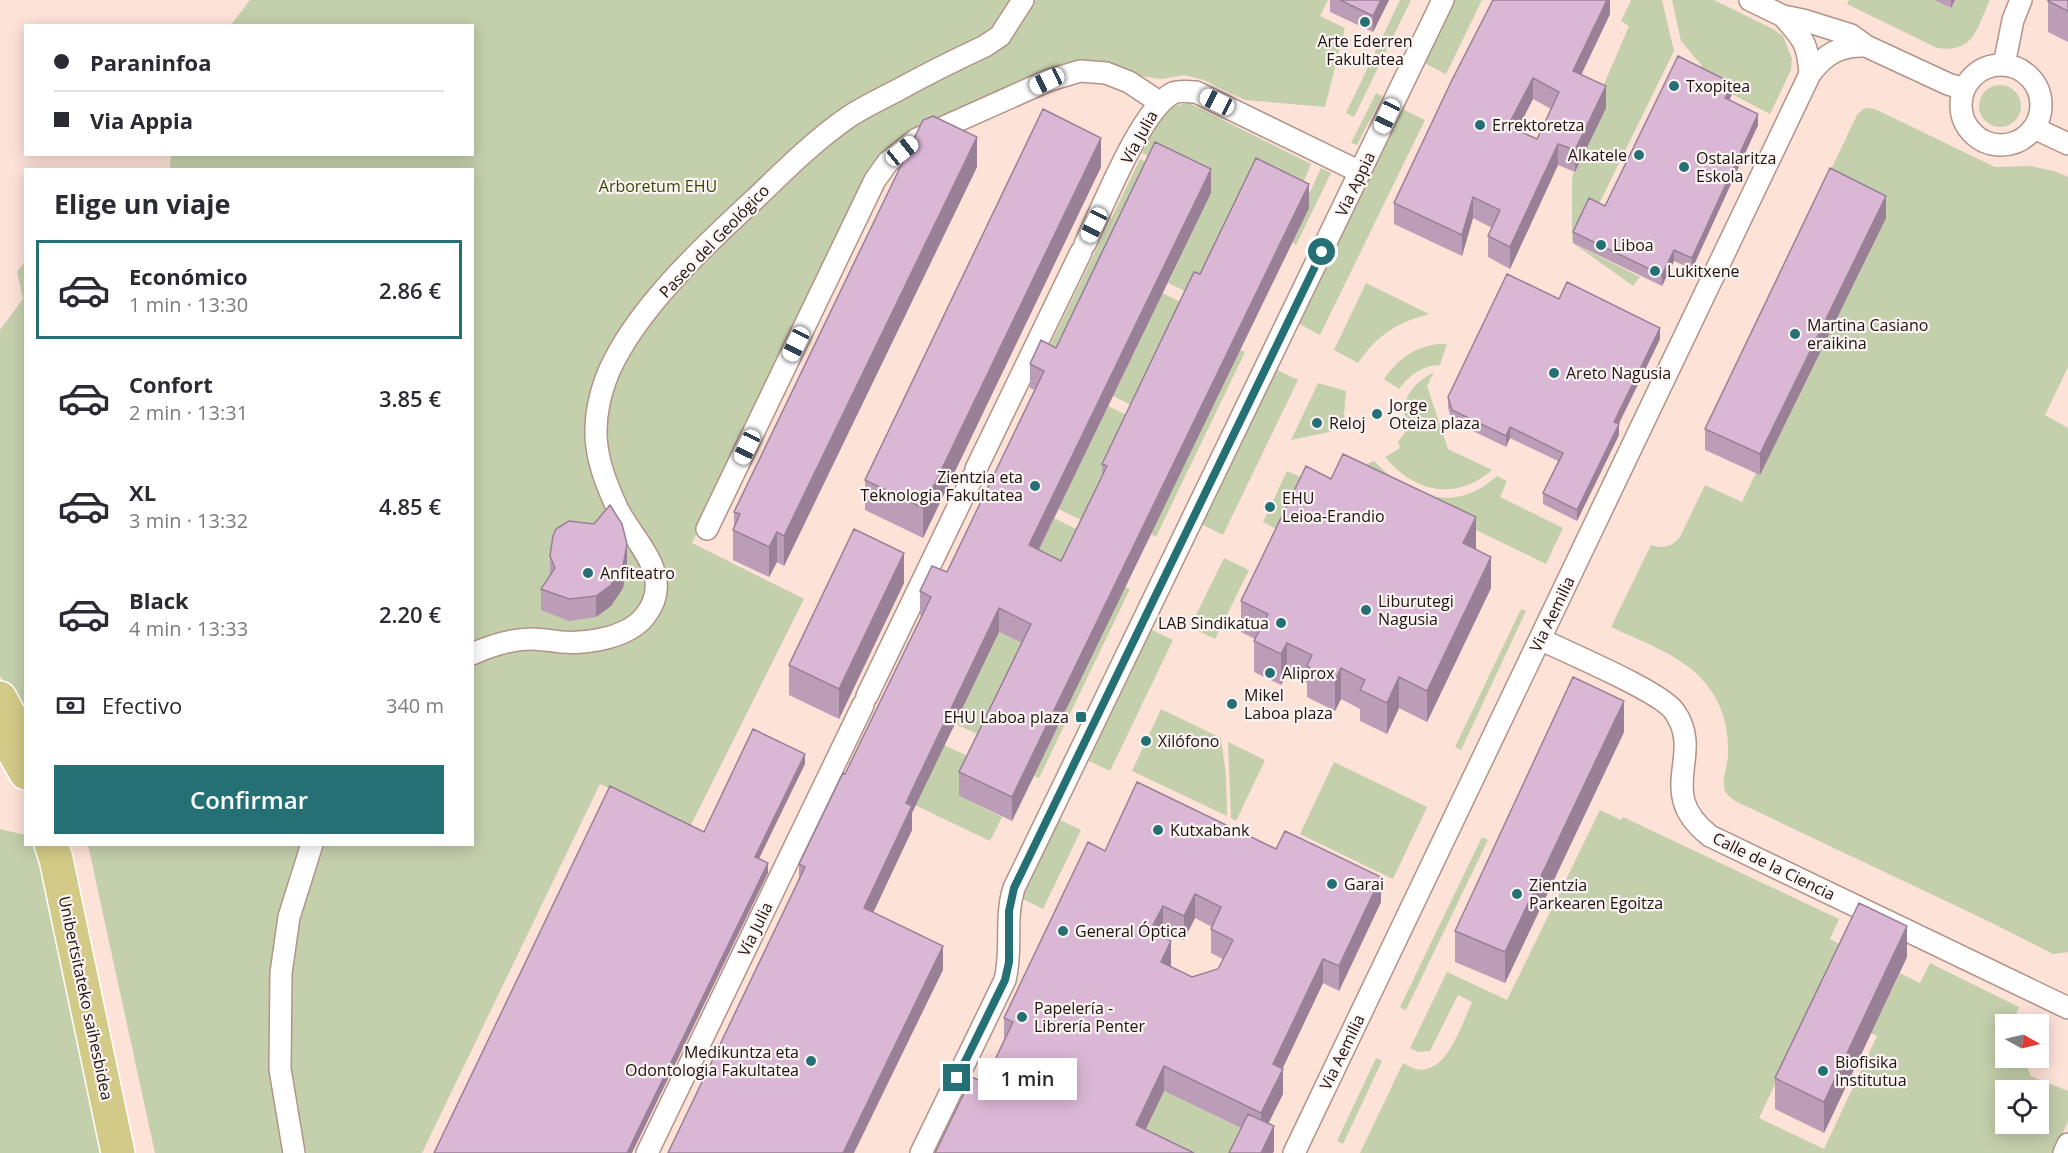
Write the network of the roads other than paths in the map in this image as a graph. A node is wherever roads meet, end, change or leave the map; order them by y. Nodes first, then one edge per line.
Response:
1 (1023, 0) edge
2 (1443, 0) edge
3 (1750, 0) edge
4 (2021, 0) edge
5 (1783, 16) junction
6 (1866, 46) junction
7 (2004, 65) junction
8 (1810, 74) junction
9 (1964, 89) junction
10 (1159, 102) junction
11 (2034, 128) junction
12 (2068, 144) edge
13 (1360, 172) junction
14 (707, 529) dead end
15 (1540, 639) junction
16 (474, 653) edge
17 (0, 698) edge
18 (0, 727) edge
19 (24, 742) edge
20 (24, 769) edge
21 (64, 846) edge
22 (64, 846) edge
23 (311, 846) edge
24 (2068, 1008) edge
25 (2068, 1144) edge
26 (118, 1153) edge
27 (134, 1153) edge
28 (294, 1153) edge
29 (647, 1153) edge
30 (921, 1153) edge
31 (1294, 1153) edge
32 (2064, 1153) edge

1 - 16 street, Paseo del Geológico
2 - 13 street, Via Appia
3 - 5 street
4 - 7 street
5 - 6 street
5 - 8 street
6 - 8 street, Via Aemilia
6 - 9 street
7 - 9 street
7 - 11 street
8 - 15 street, Via Aemilia
9 - 11 street
10 - 13 street, Vía Julia
10 - 14 street
10 - 29 street, Vía Julia
11 - 12 street
13 - 30 street, Via Appia
15 - 24 street, Calle de la Ciencia
15 - 31 street, Via Aemilia
17 - 19 main road
18 - 20 main road
21 - 26 main road, Unibertsitateko saihesbidea
22 - 27 main road, Unibertsitateko saihesbidea
23 - 28 street
25 - 32 street

